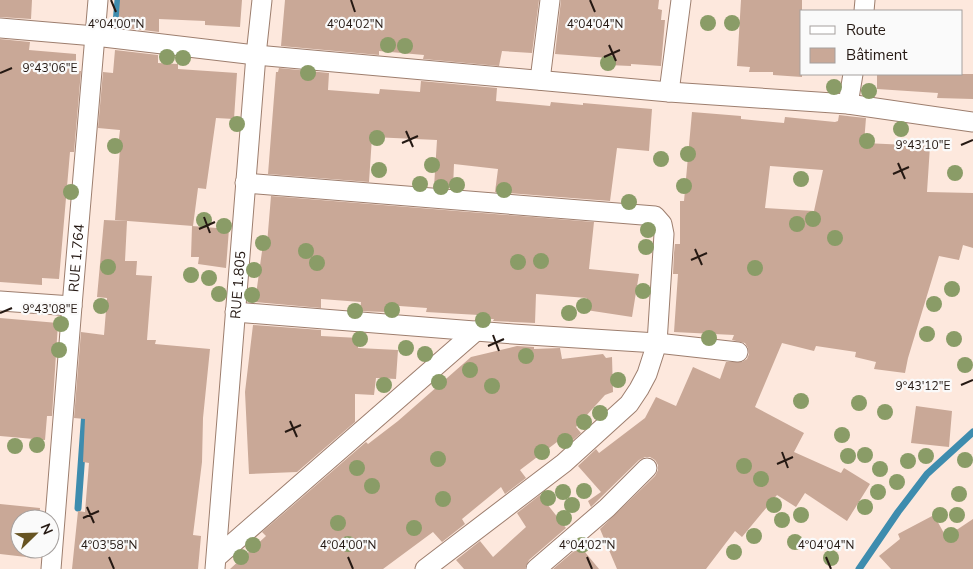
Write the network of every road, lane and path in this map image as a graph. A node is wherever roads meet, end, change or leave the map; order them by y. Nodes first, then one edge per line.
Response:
1 (98, 0) edge
2 (262, 0) edge
3 (550, 0) edge
4 (682, 0) edge
5 (0, 28) edge
6 (95, 36) junction
7 (256, 55) junction
8 (853, 75) edge
9 (540, 80) junction
10 (669, 92) junction
11 (848, 104) junction
12 (973, 122) edge
13 (245, 182) junction
14 (0, 301) edge
15 (72, 306) junction
16 (235, 312) junction
17 (476, 332) junction
18 (657, 343) junction
19 (738, 352) dead end
20 (647, 468) dead end
21 (216, 563) edge
22 (51, 569) edge
23 (425, 569) edge
24 (536, 569) edge

1 - 6 street, RUE 1.764
2 - 7 street, RUE 1.805
3 - 9 street
4 - 10 street
5 - 6 street
6 - 7 street
6 - 15 street, RUE 1.764
7 - 9 street
7 - 13 street, RUE 1.805
8 - 11 street
9 - 10 street
10 - 11 street
11 - 12 street
13 - 16 street, RUE 1.805
13 - 18 street
14 - 15 street
15 - 22 street, RUE 1.764
16 - 17 street
16 - 21 street, RUE 1.805
17 - 18 street
17 - 21 street
18 - 19 street
18 - 23 street
20 - 24 street

